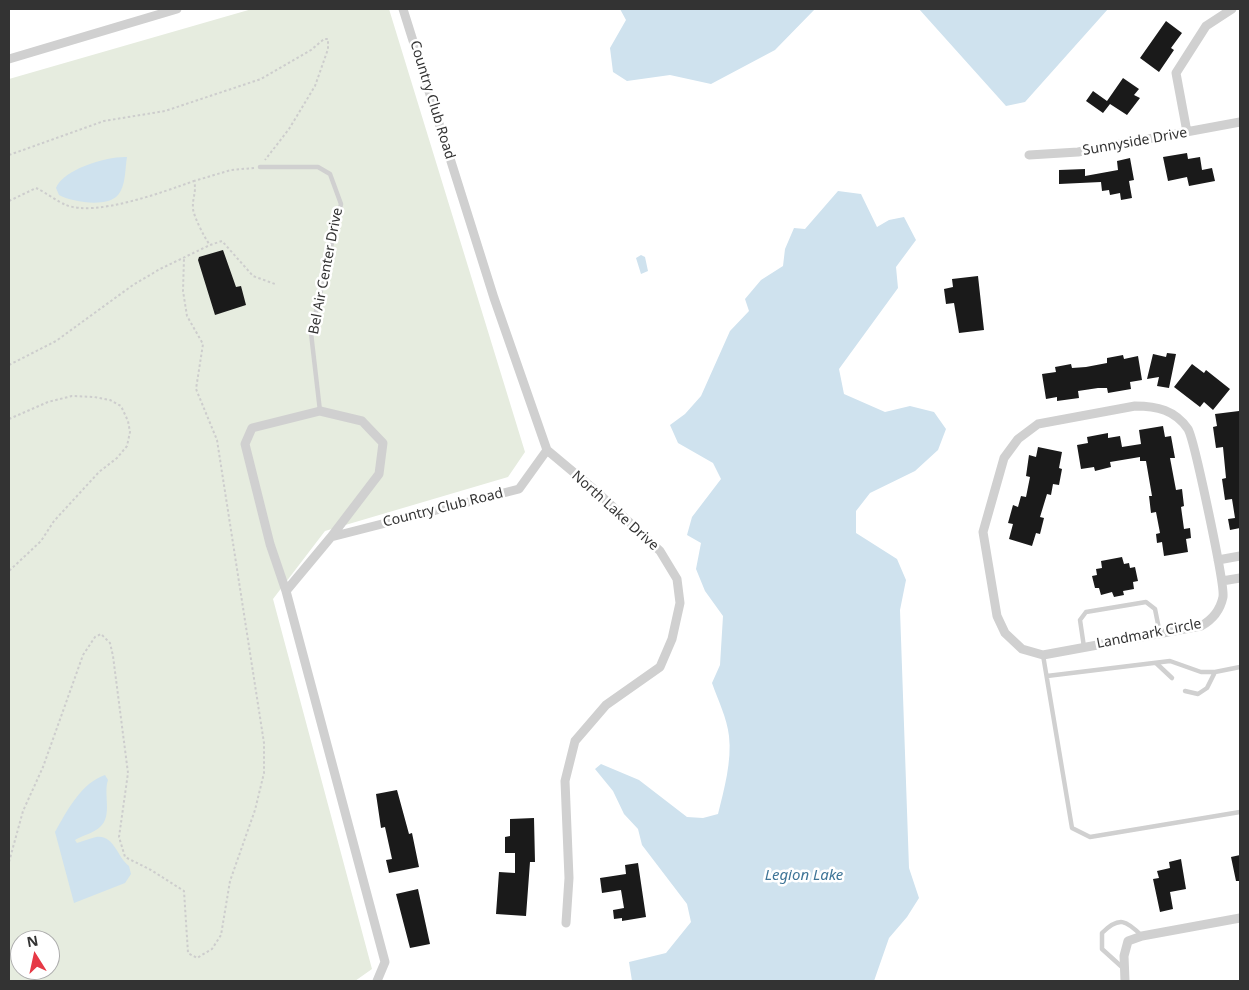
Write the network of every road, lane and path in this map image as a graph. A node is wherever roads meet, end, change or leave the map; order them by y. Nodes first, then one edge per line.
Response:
1 (177, 9) edge
2 (403, 9) edge
3 (1232, 9) edge
4 (9, 59) edge
5 (1240, 122) edge
6 (1186, 132) junction
7 (9, 155) edge
8 (1029, 155) dead end
9 (260, 167) junction
10 (194, 181) junction
11 (9, 201) edge
12 (210, 245) junction
13 (184, 258) junction
14 (275, 284) dead end
15 (9, 365) edge
16 (320, 411) junction
17 (9, 420) edge
18 (547, 450) junction
19 (332, 537) junction
20 (1240, 556) edge
21 (1218, 560) junction
22 (9, 570) edge
23 (1240, 578) edge
24 (1222, 581) junction
25 (286, 591) junction
26 (1160, 634) junction
27 (1084, 647) junction
28 (1043, 654) junction
29 (1156, 663) junction
30 (1240, 668) edge
31 (1215, 672) junction
32 (1047, 676) junction
33 (1172, 678) dead end
34 (1184, 691) dead end
35 (1240, 812) edge
36 (9, 862) edge
37 (1240, 918) edge
38 (566, 923) dead end
39 (1142, 936) junction
40 (1123, 968) junction
41 (377, 981) edge
42 (1125, 981) edge

1 - 4 street
2 - 18 street, Country Club Road
3 - 6 street
5 - 6 street, Sunnyside Drive
6 - 8 street, Sunnyside Drive
7 - 9 path
9 - 10 path
9 - 16 lane, Bel Air Center Drive
10 - 11 path
10 - 12 path
12 - 13 path
12 - 14 path
13 - 15 path
13 - 36 path
16 - 19 street
16 - 25 street
17 - 22 path
18 - 19 street, Country Club Road
18 - 38 street, North Lake Drive
19 - 25 street
20 - 21 street
21 - 24 street, Landmark Circle
21 - 28 street, Landmark Circle
23 - 24 street
24 - 26 street, Landmark Circle
25 - 41 street
26 - 27 street, Landmark Circle
26 - 27 lane
27 - 28 street, Landmark Circle
28 - 32 lane
29 - 31 lane
29 - 32 lane
29 - 33 lane
30 - 31 lane
31 - 34 lane
32 - 35 lane
37 - 39 street
39 - 40 street
39 - 40 lane
40 - 42 street

